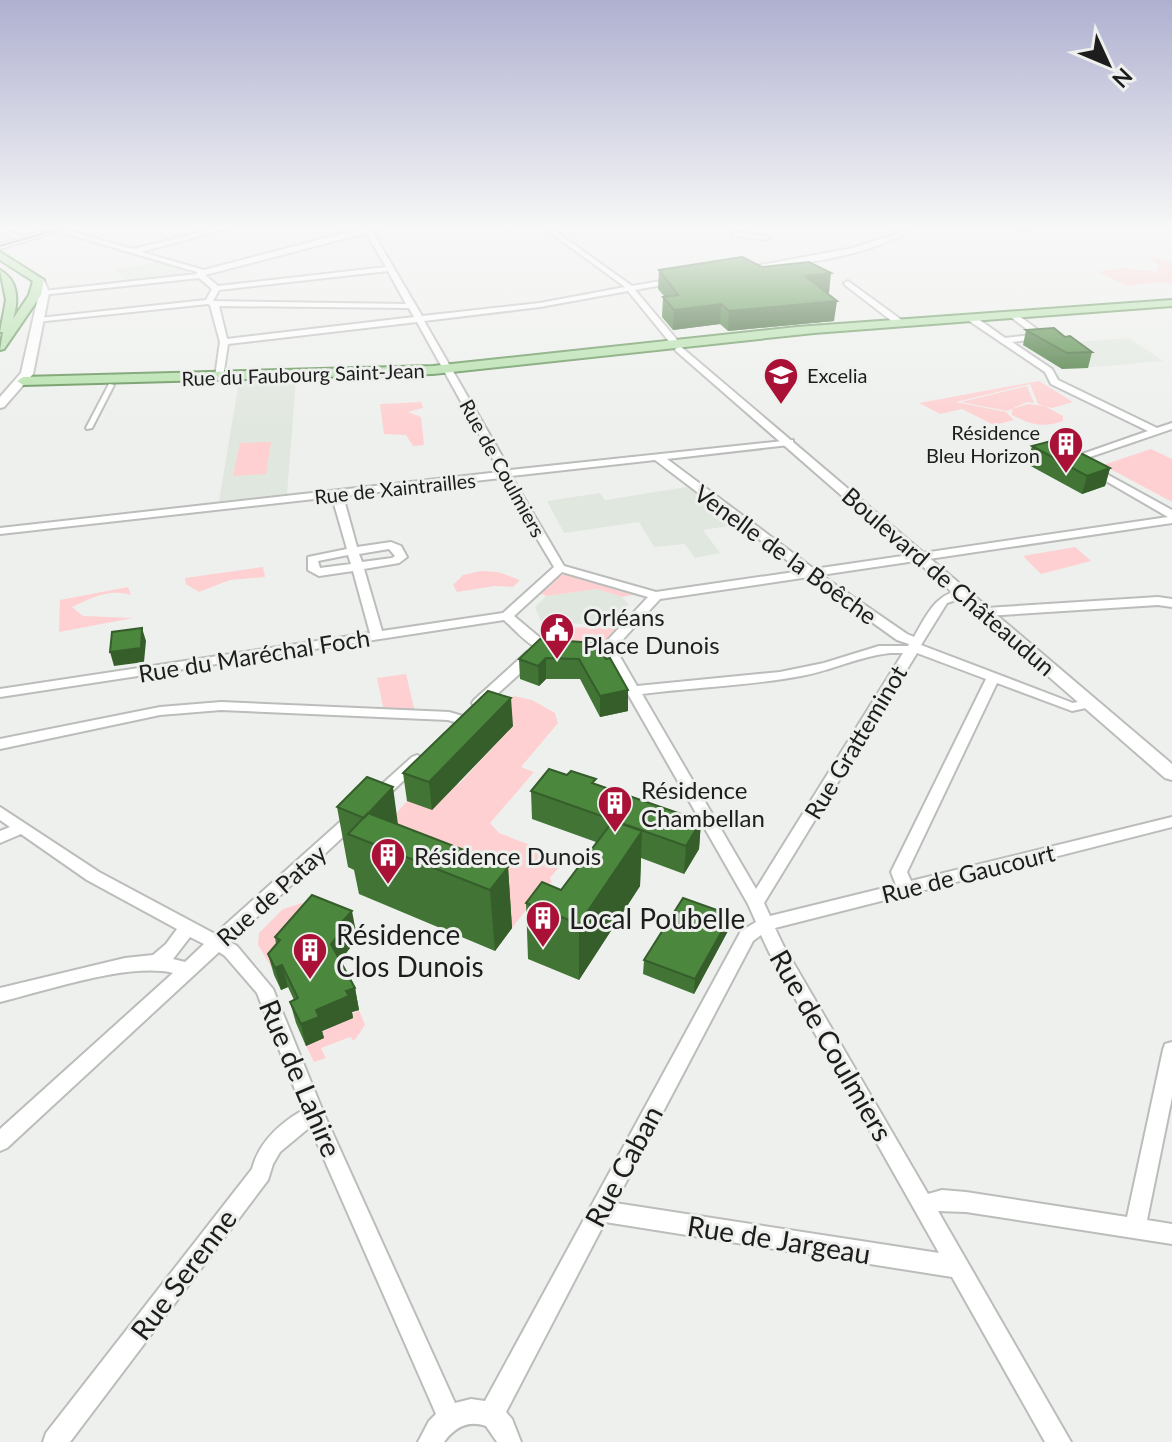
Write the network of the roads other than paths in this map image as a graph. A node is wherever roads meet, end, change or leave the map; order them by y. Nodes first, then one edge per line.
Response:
1 (13, 295) edge
2 (35, 295) edge
3 (44, 295) edge
4 (214, 295) edge
5 (405, 295) edge
6 (595, 295) edge
7 (636, 295) edge
8 (864, 295) edge
9 (211, 303) junction
10 (1169, 304) edge
11 (411, 306) junction
12 (1013, 315) junction
13 (971, 318) junction
14 (419, 319) junction
15 (39, 320) junction
16 (900, 323) junction
17 (810, 331) junction
18 (0, 337) edge
19 (1006, 340) junction
20 (224, 342) junction
21 (680, 345) junction
22 (0, 346) edge
23 (446, 369) junction
24 (219, 377) junction
25 (23, 381) junction
26 (3, 382) edge
27 (112, 384) dead end
28 (0, 404) edge
29 (1172, 426) edge
30 (89, 428) dead end
31 (1156, 431) junction
32 (789, 442) junction
33 (659, 458) junction
34 (507, 475) junction
35 (337, 495) junction
36 (1172, 517) edge
37 (0, 531) edge
38 (353, 551) junction
39 (922, 557) junction
40 (357, 566) junction
41 (560, 568) junction
42 (810, 572) junction
43 (964, 593) junction
44 (656, 596) junction
45 (1172, 603) edge
46 (986, 612) junction
47 (507, 616) junction
48 (377, 636) junction
49 (541, 646) junction
50 (914, 647) junction
51 (608, 648) junction
52 (993, 678) junction
53 (633, 691) junction
54 (0, 693) edge
55 (1090, 703) junction
56 (0, 744) edge
57 (427, 751) edge
58 (1172, 774) edge
59 (0, 812) edge
60 (1172, 822) edge
61 (22, 828) junction
62 (0, 837) edge
63 (906, 888) junction
64 (756, 903) junction
65 (765, 924) junction
66 (186, 929) junction
67 (218, 943) junction
68 (157, 962) junction
69 (187, 969) junction
70 (0, 995) edge
71 (1172, 1050) edge
72 (314, 1114) junction
73 (0, 1142) edge
74 (924, 1205) junction
75 (599, 1211) junction
76 (1135, 1228) junction
77 (1172, 1234) edge
78 (958, 1267) junction
79 (491, 1415) junction
80 (449, 1417) junction
81 (55, 1442) edge
82 (430, 1442) edge
83 (509, 1442) edge
84 (1059, 1442) edge

1 - 18 main road
2 - 22 main road
3 - 15 main road
4 - 9 street
5 - 11 street, Rue de Coulmiers
6 - 14 street
7 - 21 street
8 - 16 street
9 - 11 street
9 - 15 street
9 - 20 street
10 - 12 main road, Rue du Faubourg Saint-Jean
11 - 14 street, Rue de Coulmiers
12 - 13 main road, Rue du Faubourg Saint-Jean
12 - 19 street
13 - 16 main road, Rue du Faubourg Saint-Jean
13 - 19 street
14 - 20 street
14 - 23 street, Rue de Coulmiers
15 - 25 main road
16 - 17 main road, Rue du Faubourg Saint-Jean
17 - 21 main road, Rue du Faubourg Saint-Jean
17 - 21 main road, Rue du Faubourg Saint-Jean
19 - 31 street
20 - 24 street
21 - 23 main road, Rue du Faubourg Saint-Jean
21 - 32 main road, Boulevard de Châteaudun
23 - 24 main road, Rue du Faubourg Saint-Jean
23 - 34 street, Rue de Coulmiers
24 - 25 main road, Rue du Faubourg Saint-Jean
25 - 26 main road, Rue du Faubourg Saint-Jean
25 - 28 main road
27 - 30 street
29 - 31 street
31 - 36 street
32 - 33 street, Rue de Xaintrailles
32 - 39 main road, Boulevard de Châteaudun
33 - 34 street, Rue de Xaintrailles
33 - 42 street, Venelle de la Boêche
34 - 35 street, Rue de Xaintrailles
34 - 41 street, Rue de Coulmiers
35 - 37 street, Rue de Xaintrailles
35 - 38 street
36 - 39 street
38 - 40 street
38 - 40 street
38 - 40 street
39 - 42 street
39 - 43 main road, Boulevard de Châteaudun
40 - 48 street
41 - 44 street
41 - 47 street
42 - 44 street
42 - 50 street, Venelle de la Boêche
43 - 46 main road, Boulevard de Châteaudun
43 - 50 street, Rue Gratteminot
44 - 51 street
45 - 46 street
46 - 55 main road, Boulevard de Châteaudun
47 - 48 street, Rue du Maréchal Foch
47 - 49 street
48 - 54 street, Rue du Maréchal Foch
49 - 51 street
49 - 56 street
50 - 52 street, Venelle de la Boêche
50 - 53 street
50 - 64 street, Rue Gratteminot
51 - 53 street, Rue de Coulmiers
52 - 55 street, Venelle de la Boêche
52 - 63 street
53 - 64 street, Rue de Coulmiers
55 - 58 main road, Boulevard de Châteaudun
57 - 67 street, Rue de Patay
59 - 61 street, Rue de Lahire
60 - 63 street, Rue de Gaucourt
61 - 62 street
61 - 66 street, Rue de Lahire
63 - 65 street, Rue de Gaucourt
64 - 65 street, Rue de Coulmiers
65 - 74 street, Rue de Coulmiers
65 - 75 street, Rue Caban
66 - 67 street, Rue de Lahire
66 - 68 street
67 - 69 street, Rue de Patay
67 - 72 street, Rue de Lahire
68 - 69 street
68 - 70 street
69 - 73 street, Rue de Patay
71 - 76 street
72 - 80 street, Rue de Lahire
72 - 81 street, Rue Serenne
74 - 76 street
74 - 78 street, Rue de Coulmiers
75 - 78 street, Rue de Jargeau
75 - 79 street, Rue Caban
76 - 77 street
78 - 84 street, Rue de Coulmiers
79 - 80 street
79 - 83 street
80 - 82 street

